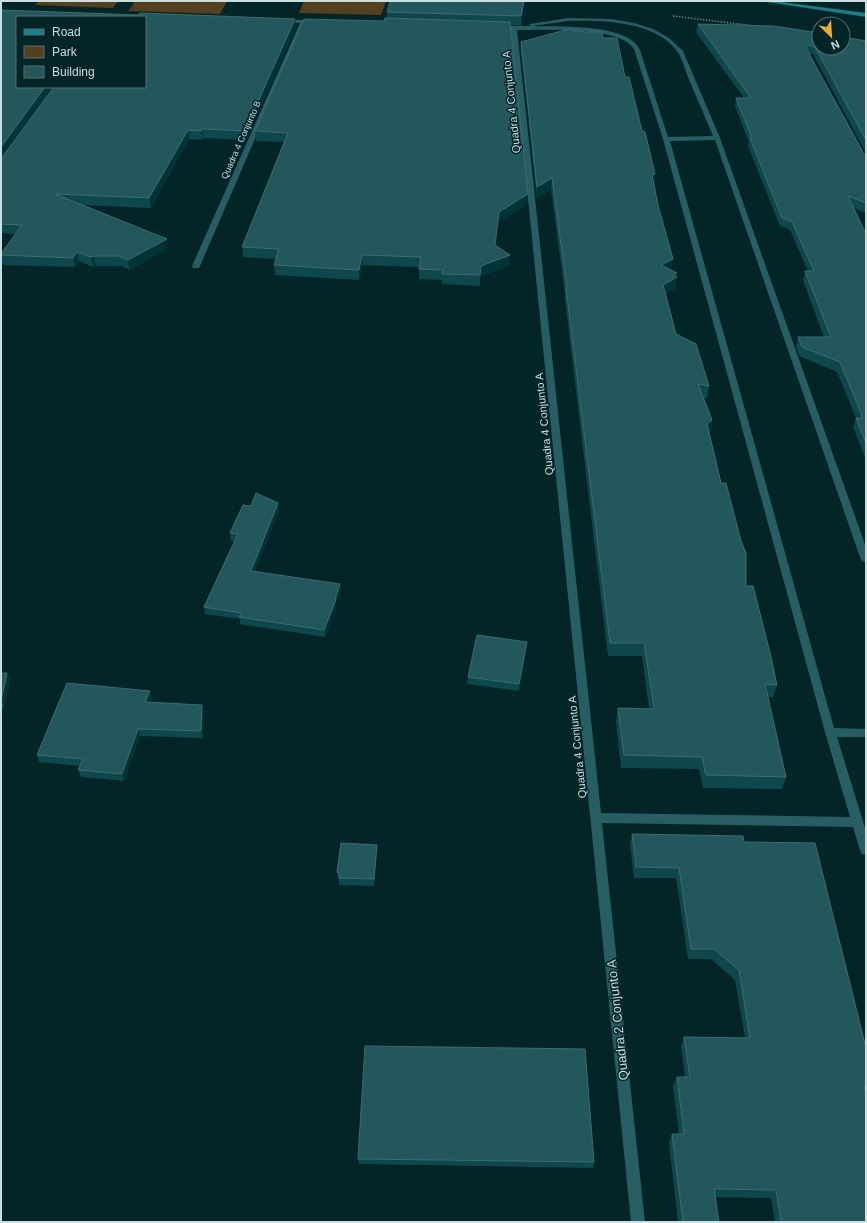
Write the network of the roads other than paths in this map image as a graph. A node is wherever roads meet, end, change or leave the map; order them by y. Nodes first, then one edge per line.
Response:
1 (763, 1) edge
2 (866, 15) edge
3 (273, 20) edge
4 (303, 22) junction
5 (325, 22) edge
6 (492, 28) edge
7 (514, 29) junction
8 (717, 138) junction
9 (666, 139) junction
10 (196, 266) dead end
11 (866, 560) edge
12 (830, 732) junction
13 (866, 733) edge
14 (596, 818) junction
15 (858, 822) junction
16 (866, 850) edge
17 (638, 1222) edge

1 - 2 main road
3 - 4 street
4 - 5 street
4 - 10 street, Quadra 4 Conjunto B
6 - 7 street
7 - 8 street
7 - 9 street
7 - 14 street, Quadra 4 Conjunto A
8 - 9 street
8 - 11 street
9 - 12 street
12 - 13 street
12 - 15 street
14 - 15 street
14 - 17 street, Quadra 2 Conjunto A
15 - 16 street

